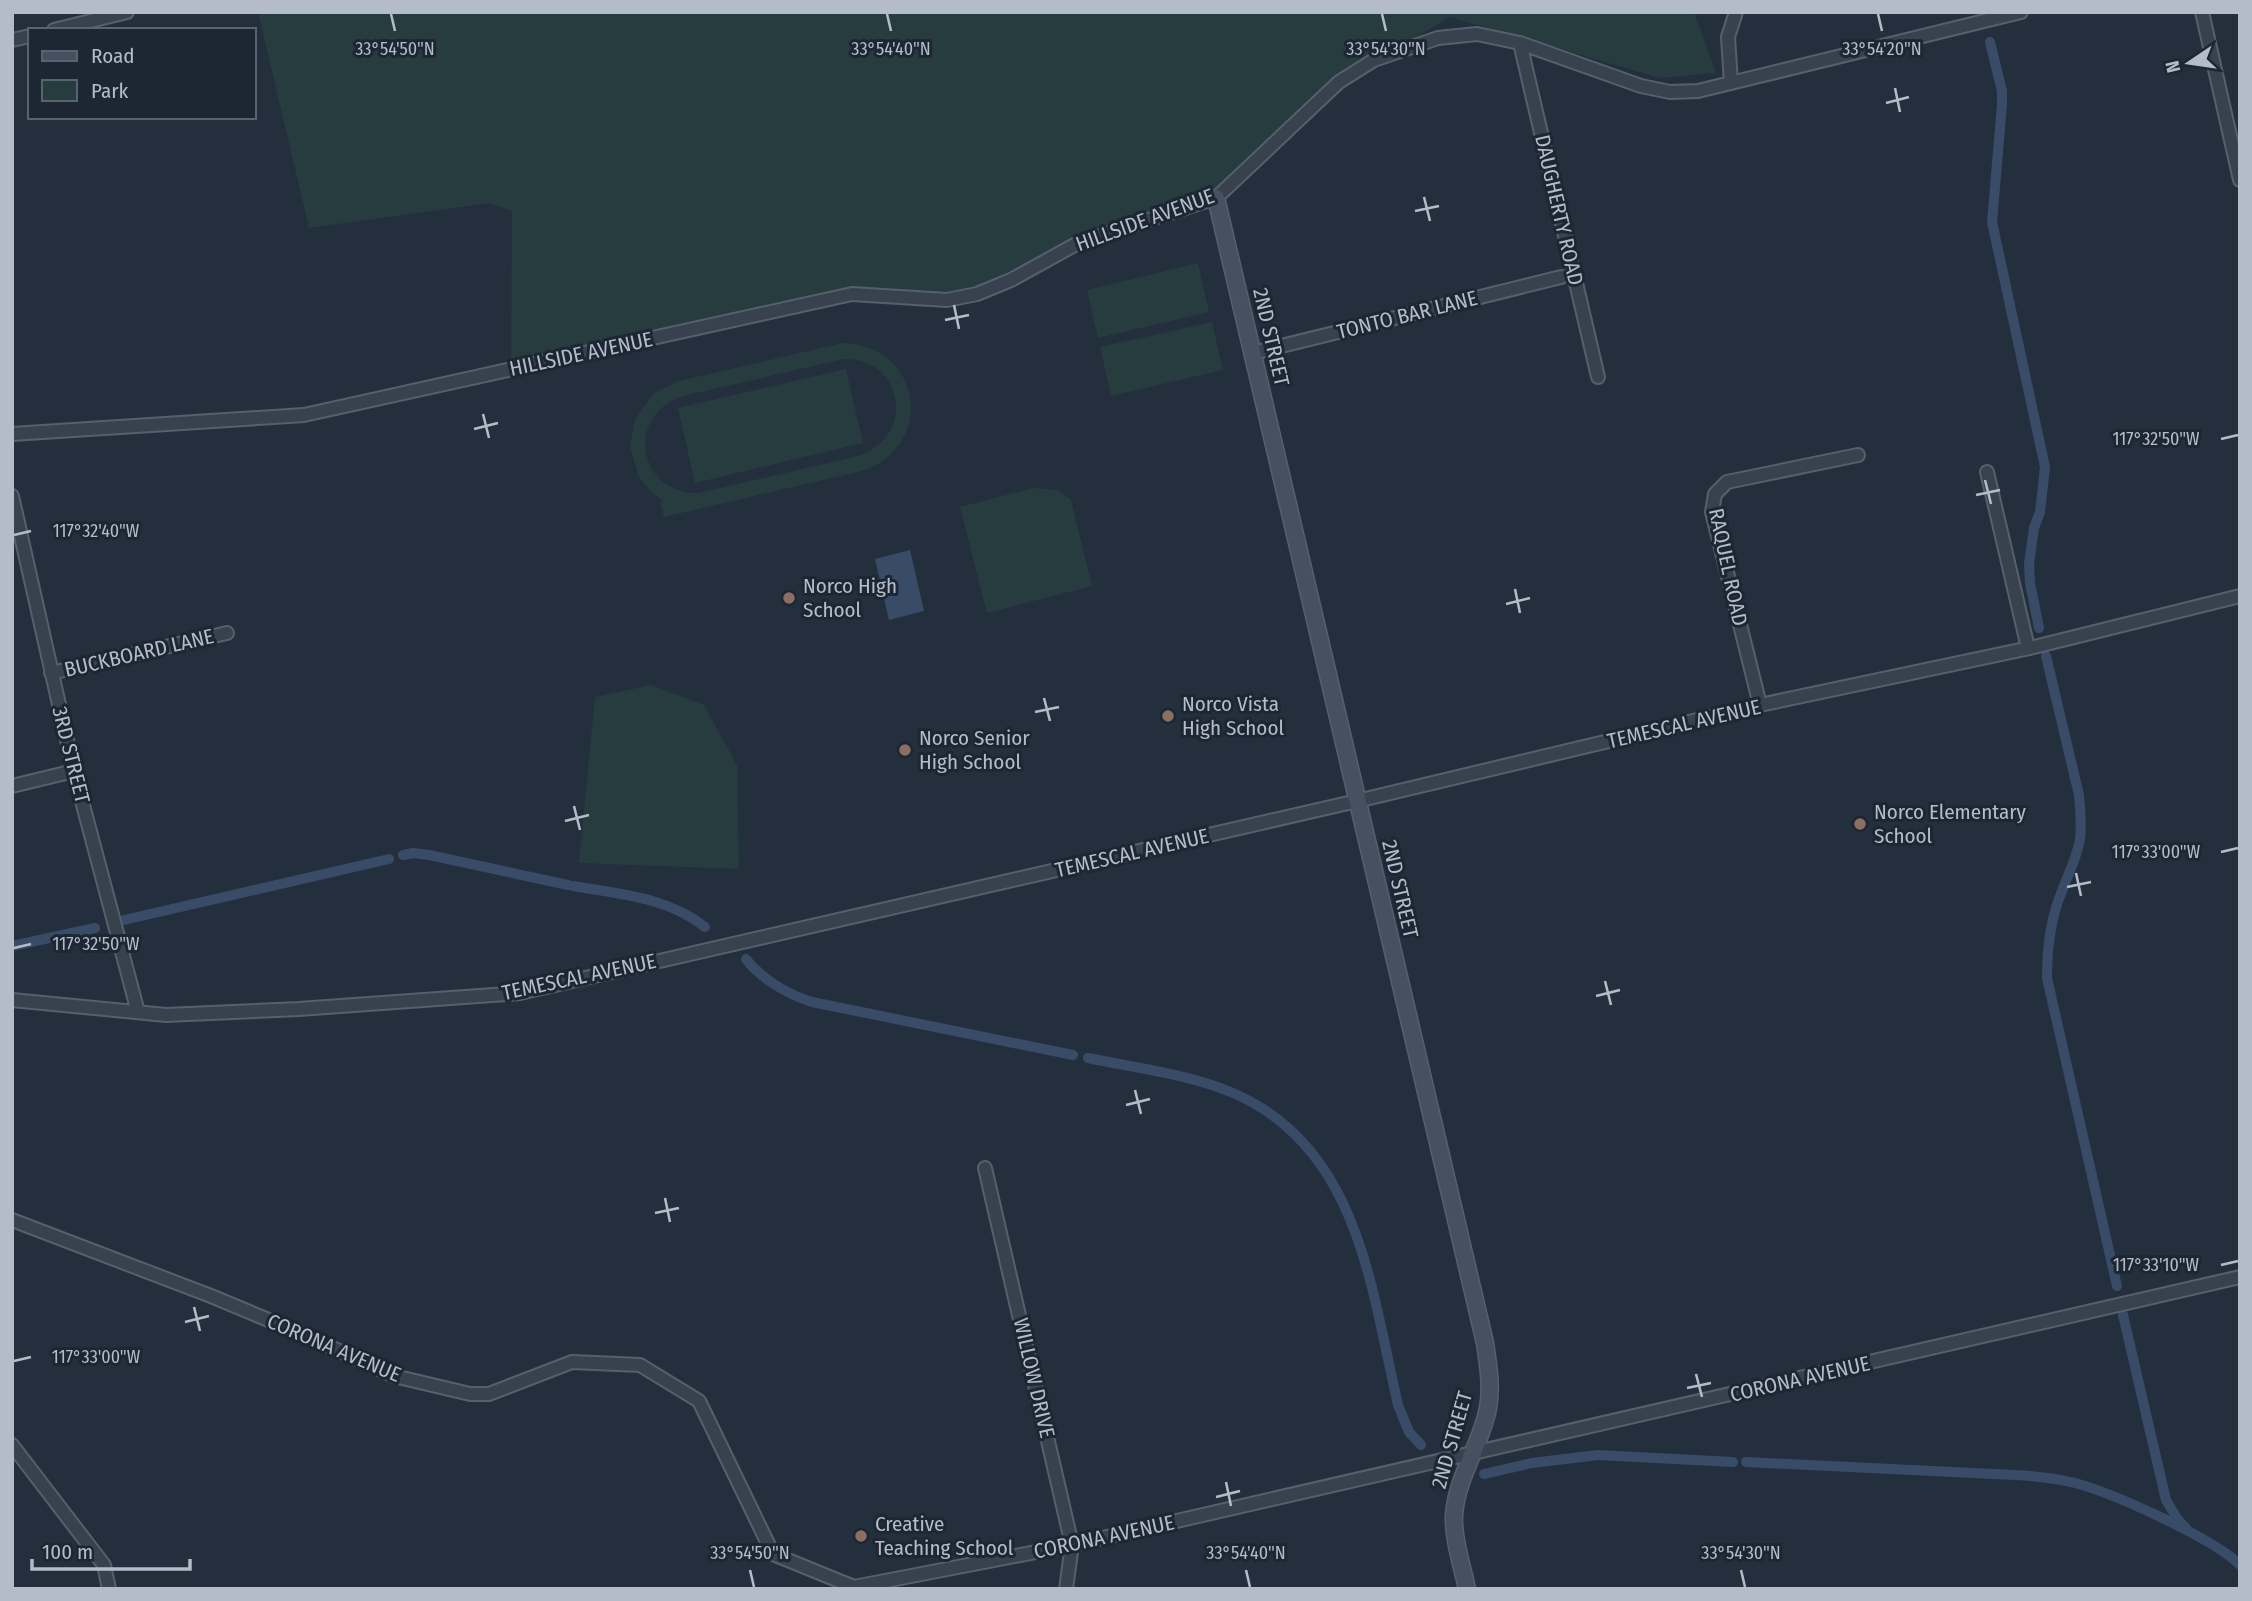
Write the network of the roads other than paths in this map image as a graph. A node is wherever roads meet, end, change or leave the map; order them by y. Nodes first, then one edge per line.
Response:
1 (127, 12) edge
2 (1736, 12) edge
3 (2021, 12) edge
4 (2202, 12) edge
5 (62, 28) edge
6 (1520, 43) junction
7 (1731, 83) junction
8 (2240, 180) edge
9 (1216, 198) junction
10 (1562, 277) dead end
11 (1253, 353) junction
12 (1598, 377) dead end
13 (12, 434) edge
14 (1858, 455) dead end
15 (1987, 472) dead end
16 (12, 496) edge
17 (2240, 596) edge
18 (226, 633) dead end
19 (2028, 648) junction
20 (51, 673) junction
21 (1760, 705) junction
22 (74, 771) junction
23 (12, 786) edge
24 (1357, 801) junction
25 (12, 1000) edge
26 (138, 1012) junction
27 (985, 1168) dead end
28 (12, 1220) edge
29 (2240, 1277) edge
30 (12, 1445) edge
31 (1471, 1455) junction
32 (1072, 1545) junction
33 (109, 1589) edge
34 (1066, 1589) edge
35 (1467, 1589) edge

1 - 5 street
2 - 7 street
3 - 7 street, HILLSIDE AVENUE
4 - 8 street
6 - 7 street, HILLSIDE AVENUE
6 - 9 street, HILLSIDE AVENUE
6 - 12 street, DAUGHERTY ROAD
9 - 11 street, 2ND STREET
9 - 13 street, HILLSIDE AVENUE
10 - 11 street, TONTO BAR LANE
11 - 24 street, 2ND STREET
14 - 21 street, RAQUEL ROAD
15 - 19 street
16 - 20 street, 3RD STREET
17 - 19 street, TEMESCAL AVENUE
18 - 20 street, BUCKBOARD LANE
19 - 21 street, TEMESCAL AVENUE
20 - 22 street, 3RD STREET
21 - 24 street, TEMESCAL AVENUE
22 - 23 street
22 - 26 street, 3RD STREET
24 - 26 street, TEMESCAL AVENUE
24 - 31 street, 2ND STREET
25 - 26 street, TEMESCAL AVENUE
27 - 32 street, WILLOW DRIVE
28 - 32 street, CORONA AVENUE
29 - 31 street, CORONA AVENUE
30 - 33 street
31 - 32 street, CORONA AVENUE
31 - 35 street, 2ND STREET
32 - 34 street, WILLOW DRIVE

